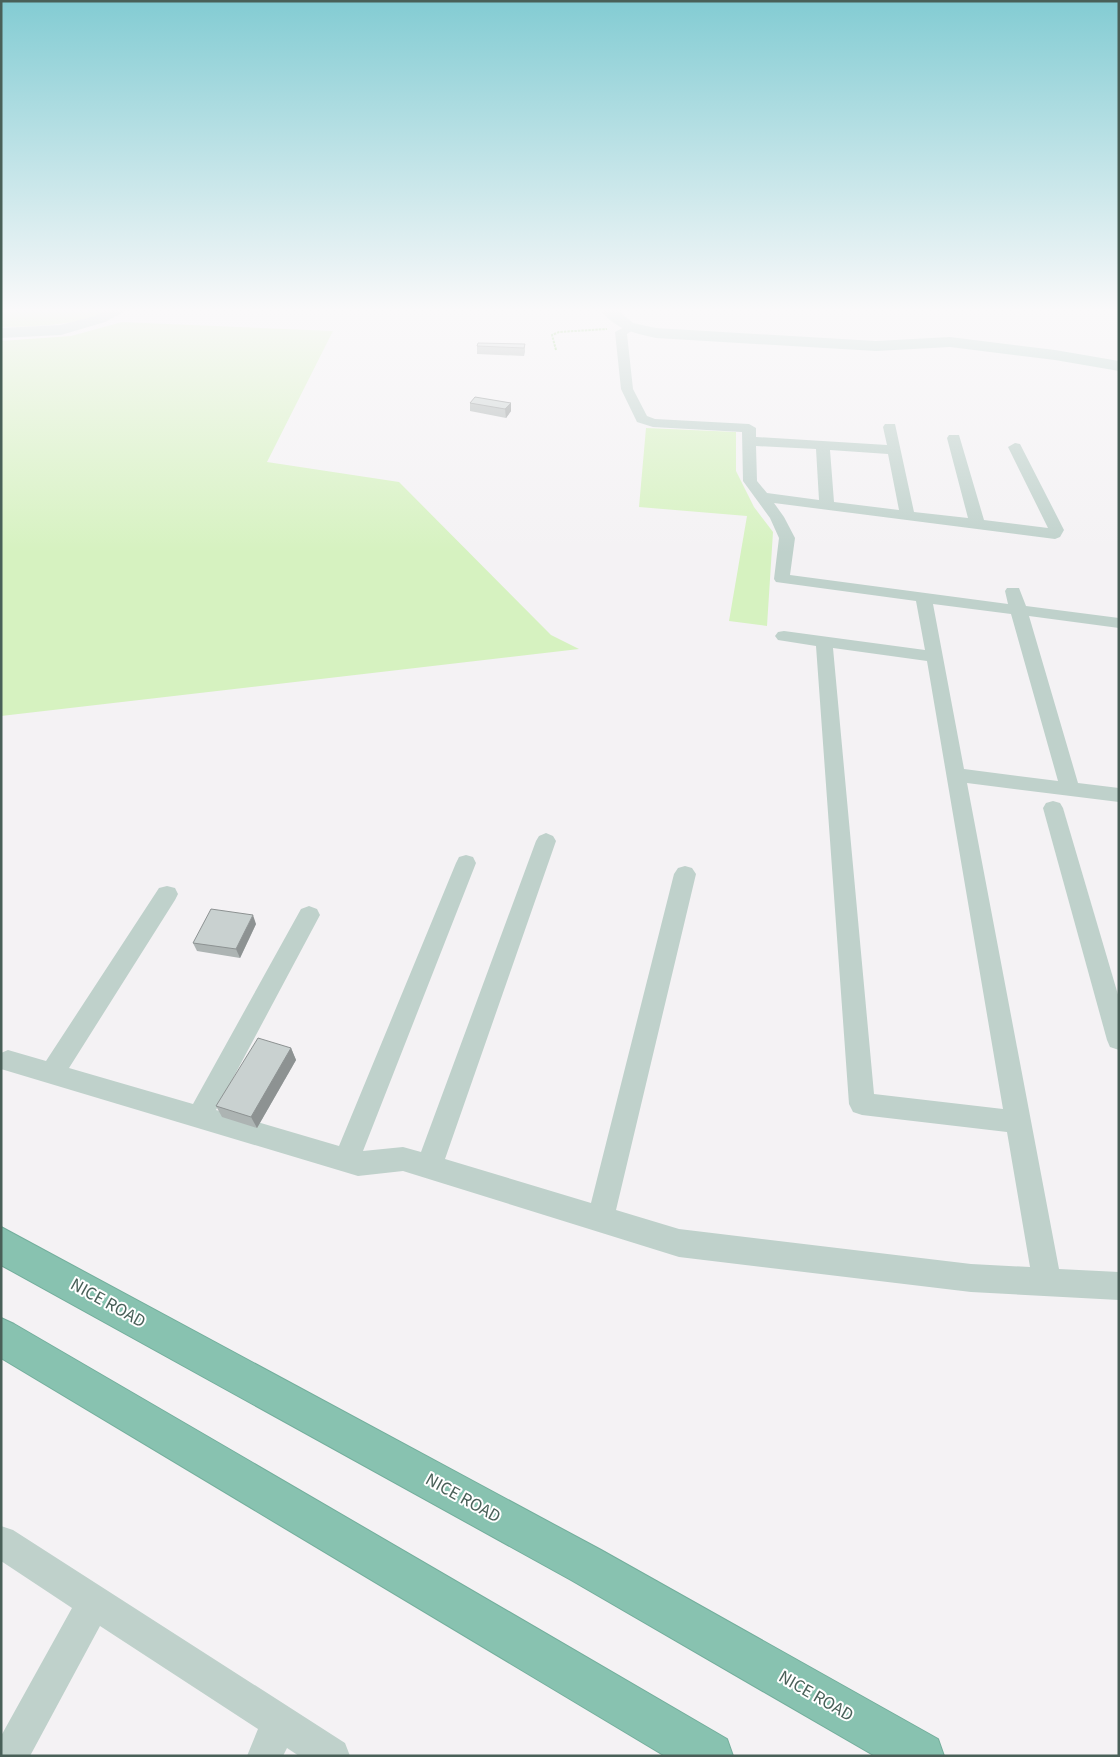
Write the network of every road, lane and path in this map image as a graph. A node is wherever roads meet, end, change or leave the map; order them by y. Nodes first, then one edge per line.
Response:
1 (627, 389) edge
2 (890, 427) dead end
3 (954, 438) dead end
4 (749, 441) junction
5 (823, 445) junction
6 (1015, 447) dead end
7 (894, 450) junction
8 (762, 496) junction
9 (827, 505) junction
10 (907, 515) junction
11 (977, 524) junction
12 (1014, 591) dead end
13 (924, 598) junction
14 (1019, 610) junction
15 (1117, 626) edge
16 (784, 636) dead end
17 (824, 642) junction
18 (934, 657) junction
19 (956, 775) junction
20 (1070, 789) junction
21 (1119, 795) edge
22 (1053, 808) dead end
23 (546, 841) dead end
24 (466, 863) dead end
25 (685, 874) dead end
26 (167, 894) dead end
27 (309, 915) dead end
28 (1119, 1040) edge
29 (8, 1061) dead end
30 (51, 1074) junction
31 (199, 1117) junction
32 (1018, 1122) junction
33 (346, 1161) junction
34 (429, 1167) junction
35 (600, 1219) junction
36 (1, 1245) edge
37 (1048, 1282) junction
38 (1119, 1286) edge
39 (1, 1337) edge
40 (1, 1542) edge
41 (94, 1602) junction
42 (280, 1721) junction
43 (10, 1756) edge
44 (265, 1756) edge
45 (332, 1756) edge
46 (710, 1756) edge
47 (921, 1756) edge

1 - 4 street
2 - 7 street
3 - 11 street
4 - 5 street
4 - 8 street
5 - 7 street
5 - 9 street
6 - 11 street
7 - 10 street
8 - 9 street
8 - 13 street
9 - 10 street
10 - 11 street
12 - 14 street
13 - 14 street
13 - 18 street
14 - 15 street
14 - 20 street
16 - 17 street
17 - 18 street
17 - 32 street
18 - 19 street
19 - 20 street
19 - 32 street
20 - 21 street
22 - 28 street
23 - 34 street
24 - 33 street
25 - 35 street
26 - 30 street
27 - 31 street
29 - 30 street
30 - 31 street
31 - 33 street
32 - 37 street
33 - 34 street
34 - 35 street
35 - 37 street
36 - 47 highway, NICE ROAD
37 - 38 street
39 - 46 highway
40 - 41 street
41 - 42 street
41 - 43 street
42 - 44 street
42 - 45 street

